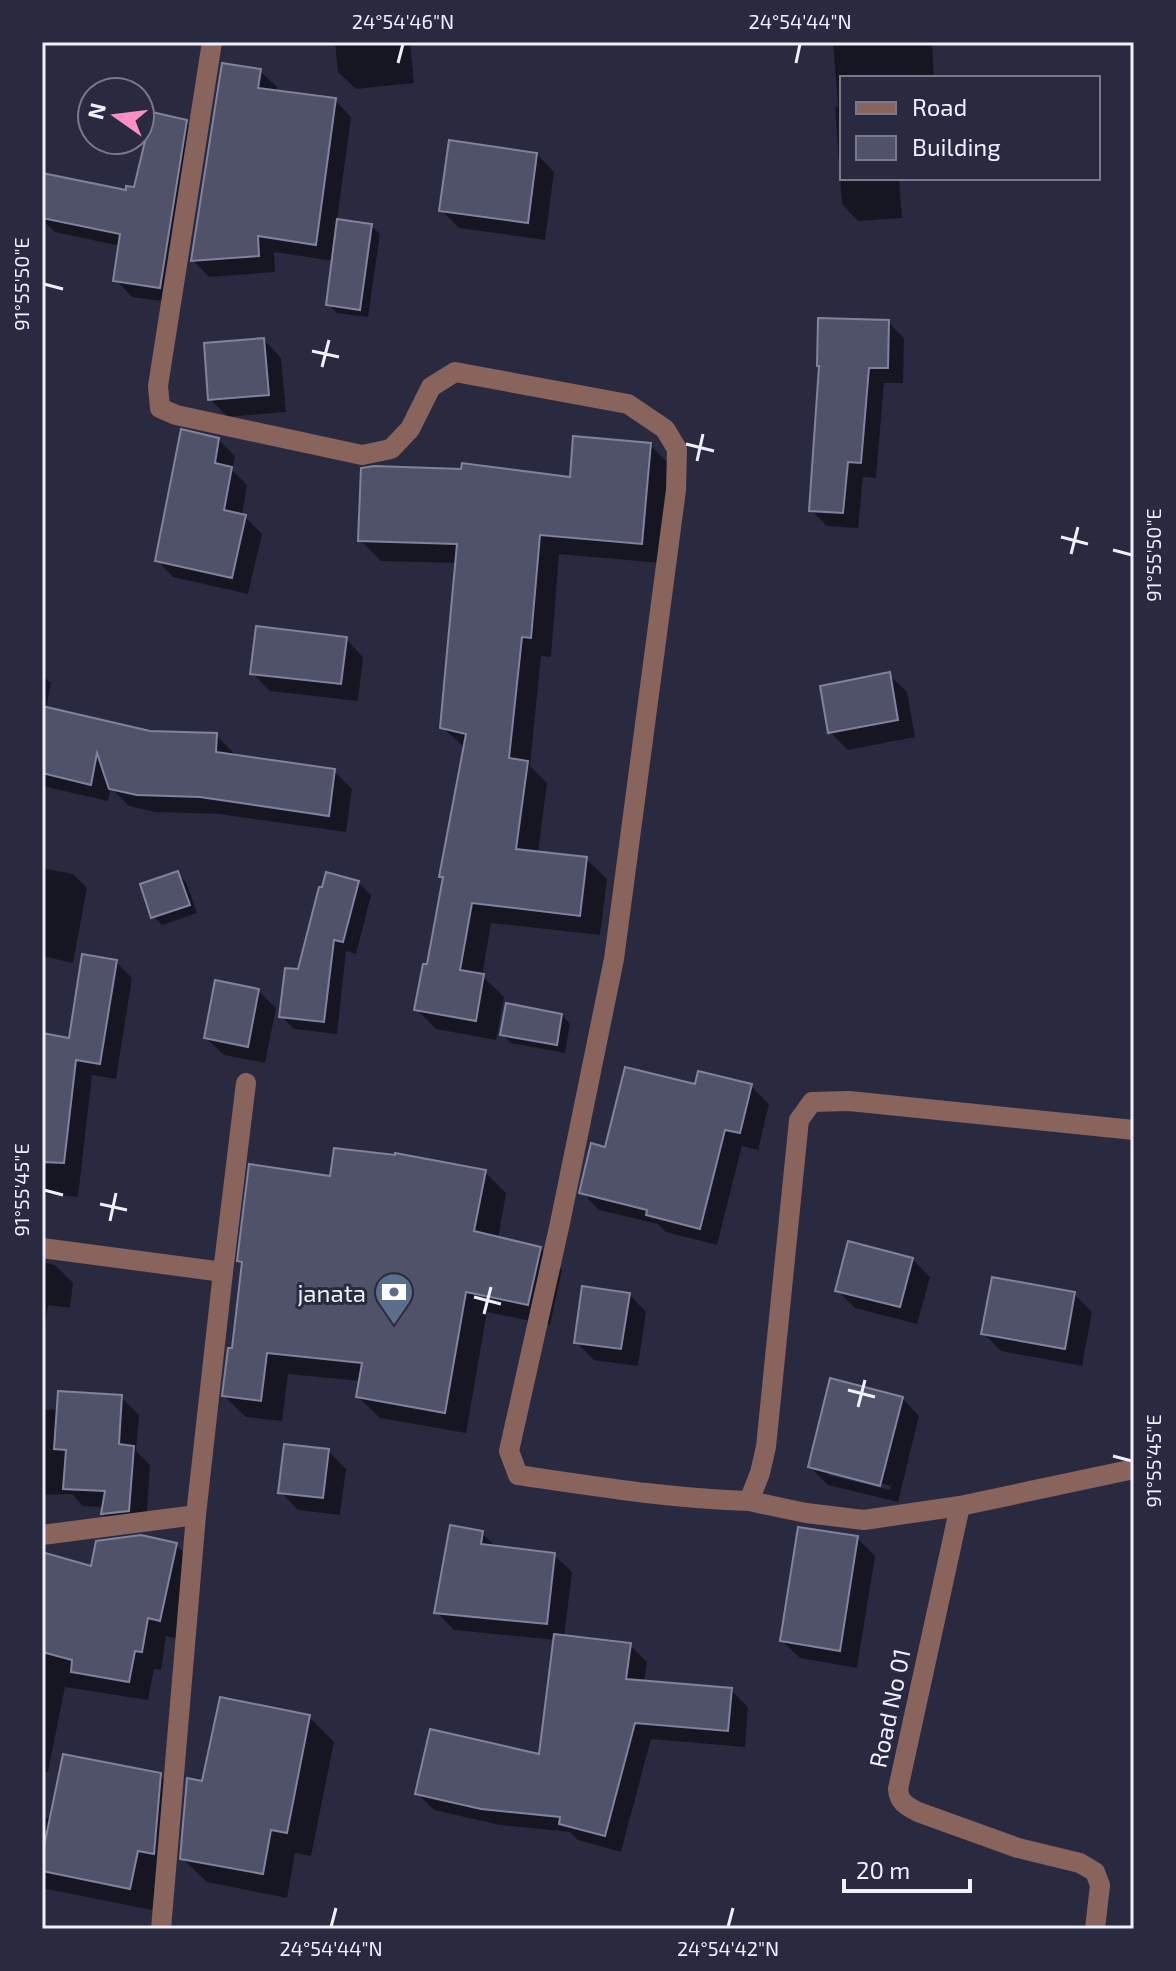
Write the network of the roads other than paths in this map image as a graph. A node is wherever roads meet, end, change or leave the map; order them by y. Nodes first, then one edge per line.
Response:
1 (212, 42) edge
2 (246, 1083) dead end
3 (1134, 1130) edge
4 (42, 1248) edge
5 (223, 1272) junction
6 (1134, 1469) edge
7 (749, 1501) junction
8 (960, 1506) junction
9 (196, 1515) junction
10 (42, 1535) edge
11 (161, 1929) edge
12 (1095, 1929) edge

1 - 7 street
2 - 5 street
3 - 7 street
4 - 5 street
5 - 9 street
6 - 8 street
7 - 8 street
8 - 12 street, Road No 01
9 - 10 street
9 - 11 street

